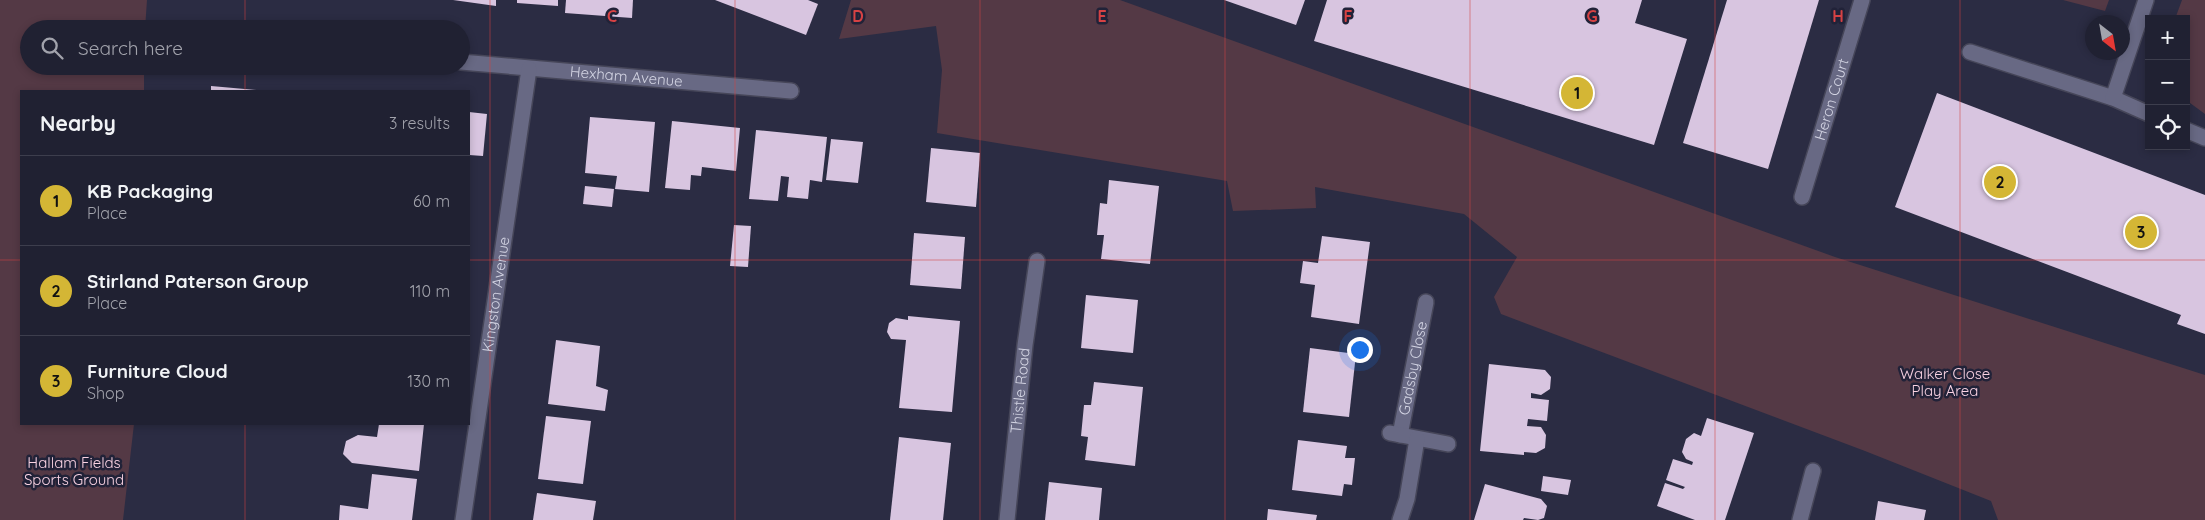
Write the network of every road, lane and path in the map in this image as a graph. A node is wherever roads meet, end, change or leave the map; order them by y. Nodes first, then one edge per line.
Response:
1 (1862, 0) edge
2 (2146, 0) edge
3 (1970, 52) dead end
4 (470, 63) edge
5 (528, 68) junction
6 (791, 91) dead end
7 (2112, 98) junction
8 (2145, 112) edge
9 (2190, 132) edge
10 (2205, 138) edge
11 (1802, 197) dead end
12 (1037, 261) dead end
13 (1426, 302) dead end
14 (1417, 439) junction
15 (1448, 444) dead end
16 (1813, 471) dead end
17 (463, 520) edge
18 (1007, 520) edge
19 (1400, 520) edge
20 (1800, 520) edge

1 - 11 street, Heron Court
2 - 7 street
3 - 7 street
4 - 5 street, Hexham Avenue
5 - 6 street, Hexham Avenue
5 - 17 street, Kingston Avenue
7 - 8 street
9 - 10 street
12 - 18 street, Thistle Road
13 - 14 street, Gadsby Close
14 - 15 street, Gadsby Close
14 - 19 street
16 - 20 street

